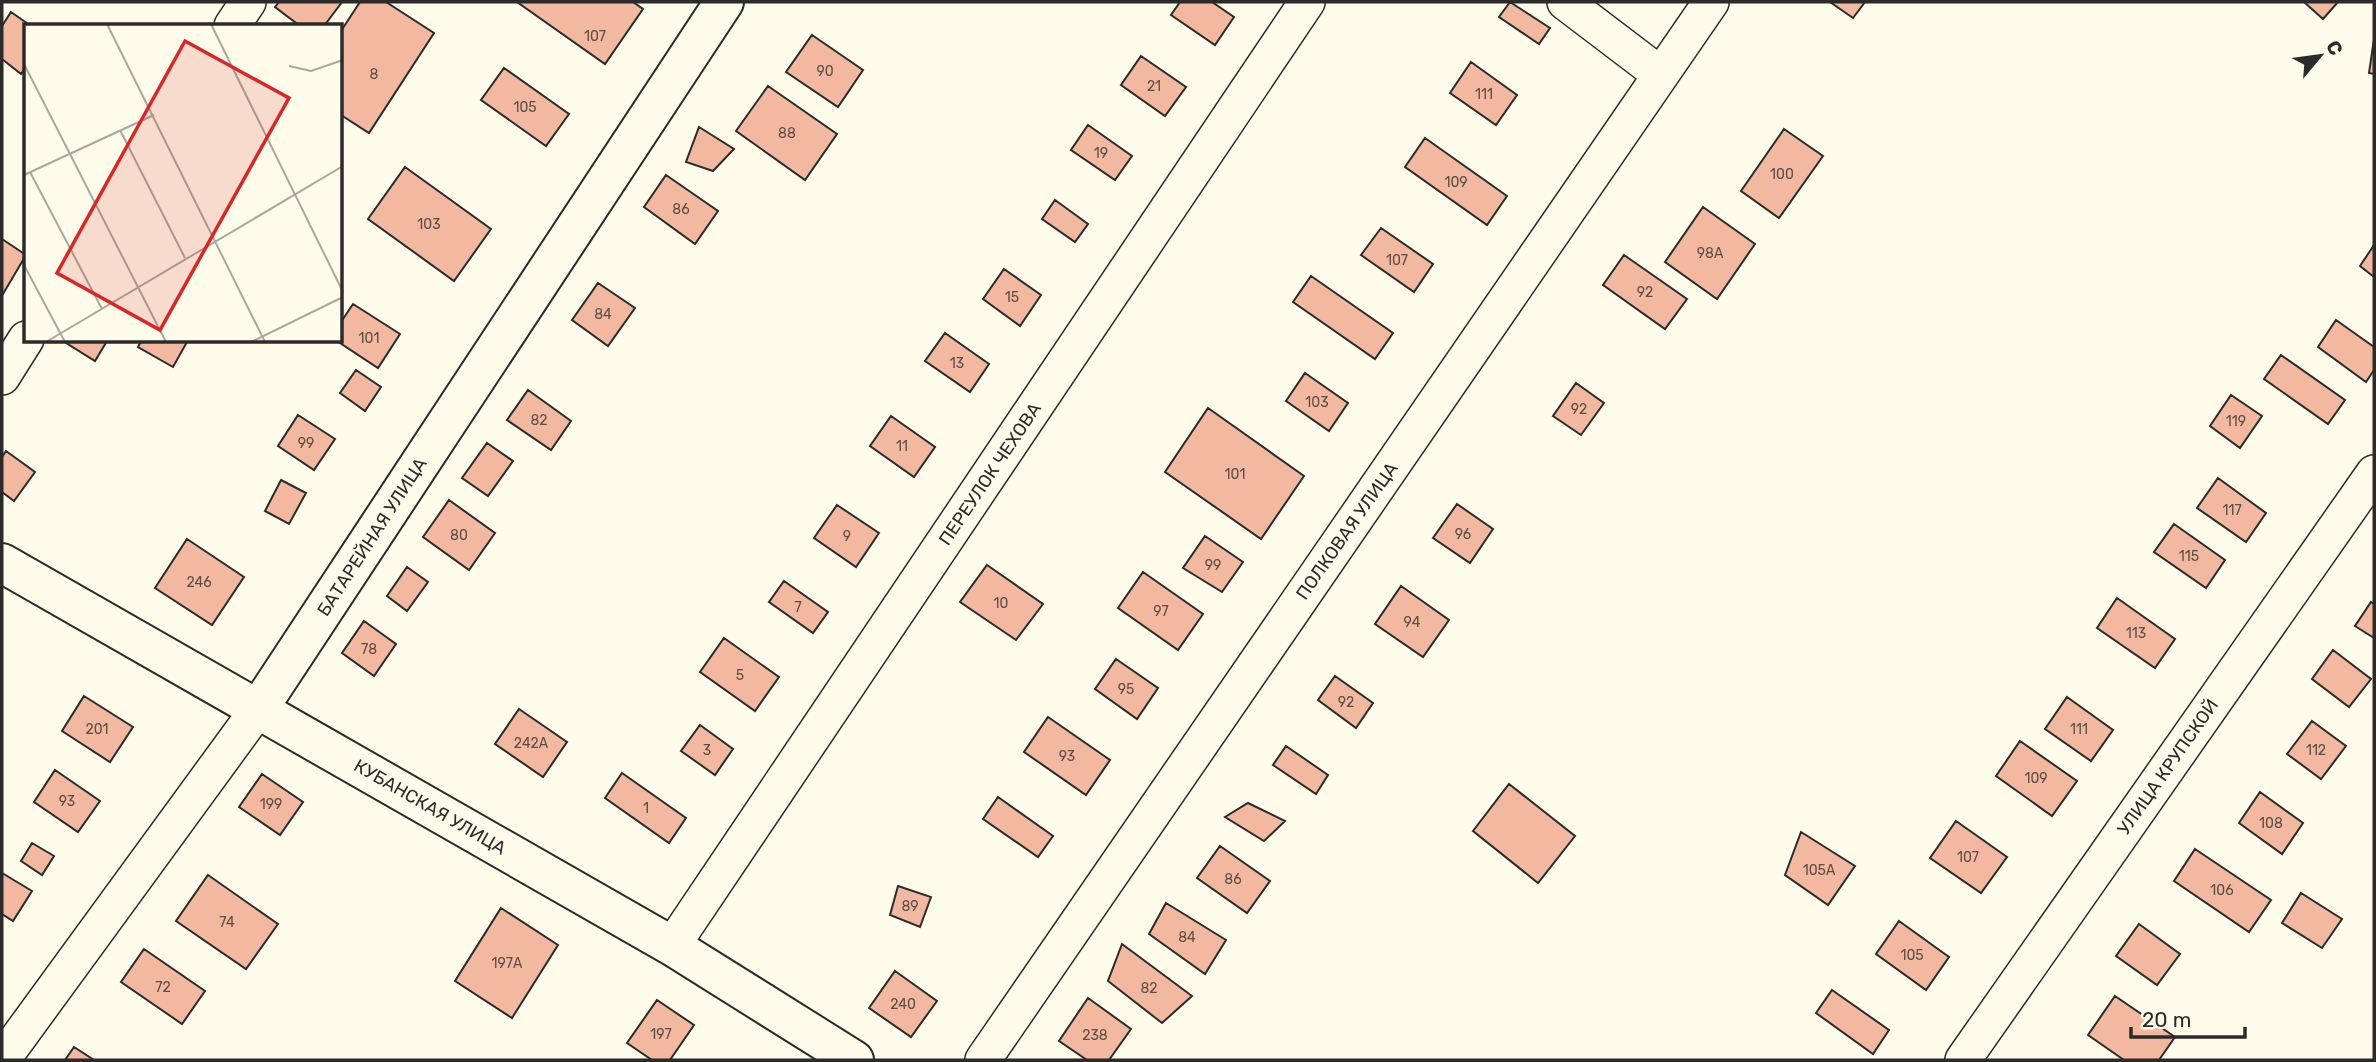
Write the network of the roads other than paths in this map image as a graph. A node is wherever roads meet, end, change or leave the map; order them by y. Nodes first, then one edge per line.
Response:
1 (248, 2) edge
2 (724, 2) edge
3 (1307, 2) edge
4 (1564, 2) edge
5 (1711, 2) edge
6 (233, 24) edge
7 (1661, 75) junction
8 (24, 342) edge
9 (2, 377) edge
10 (2374, 473) edge
11 (2, 563) edge
12 (259, 708) junction
13 (672, 946) junction
14 (2, 1060) edge
15 (854, 1060) edge
16 (983, 1060) edge
17 (1963, 1060) edge

1 - 6 street
2 - 12 street, БАТАРЕЙНАЯ УЛИЦА
3 - 13 street, ПЕРЕУЛОК ЧЕХОВА
4 - 7 street
5 - 7 street, ПОЛКОВАЯ УЛИЦА
7 - 16 street, ПОЛКОВАЯ УЛИЦА
8 - 9 street
10 - 17 street, УЛИЦА КРУПСКОЙ
11 - 12 street, КУБАНСКАЯ УЛИЦА
12 - 13 street, КУБАНСКАЯ УЛИЦА
12 - 14 street, БАТАРЕЙНАЯ УЛИЦА
13 - 15 street, КУБАНСКАЯ УЛИЦА

